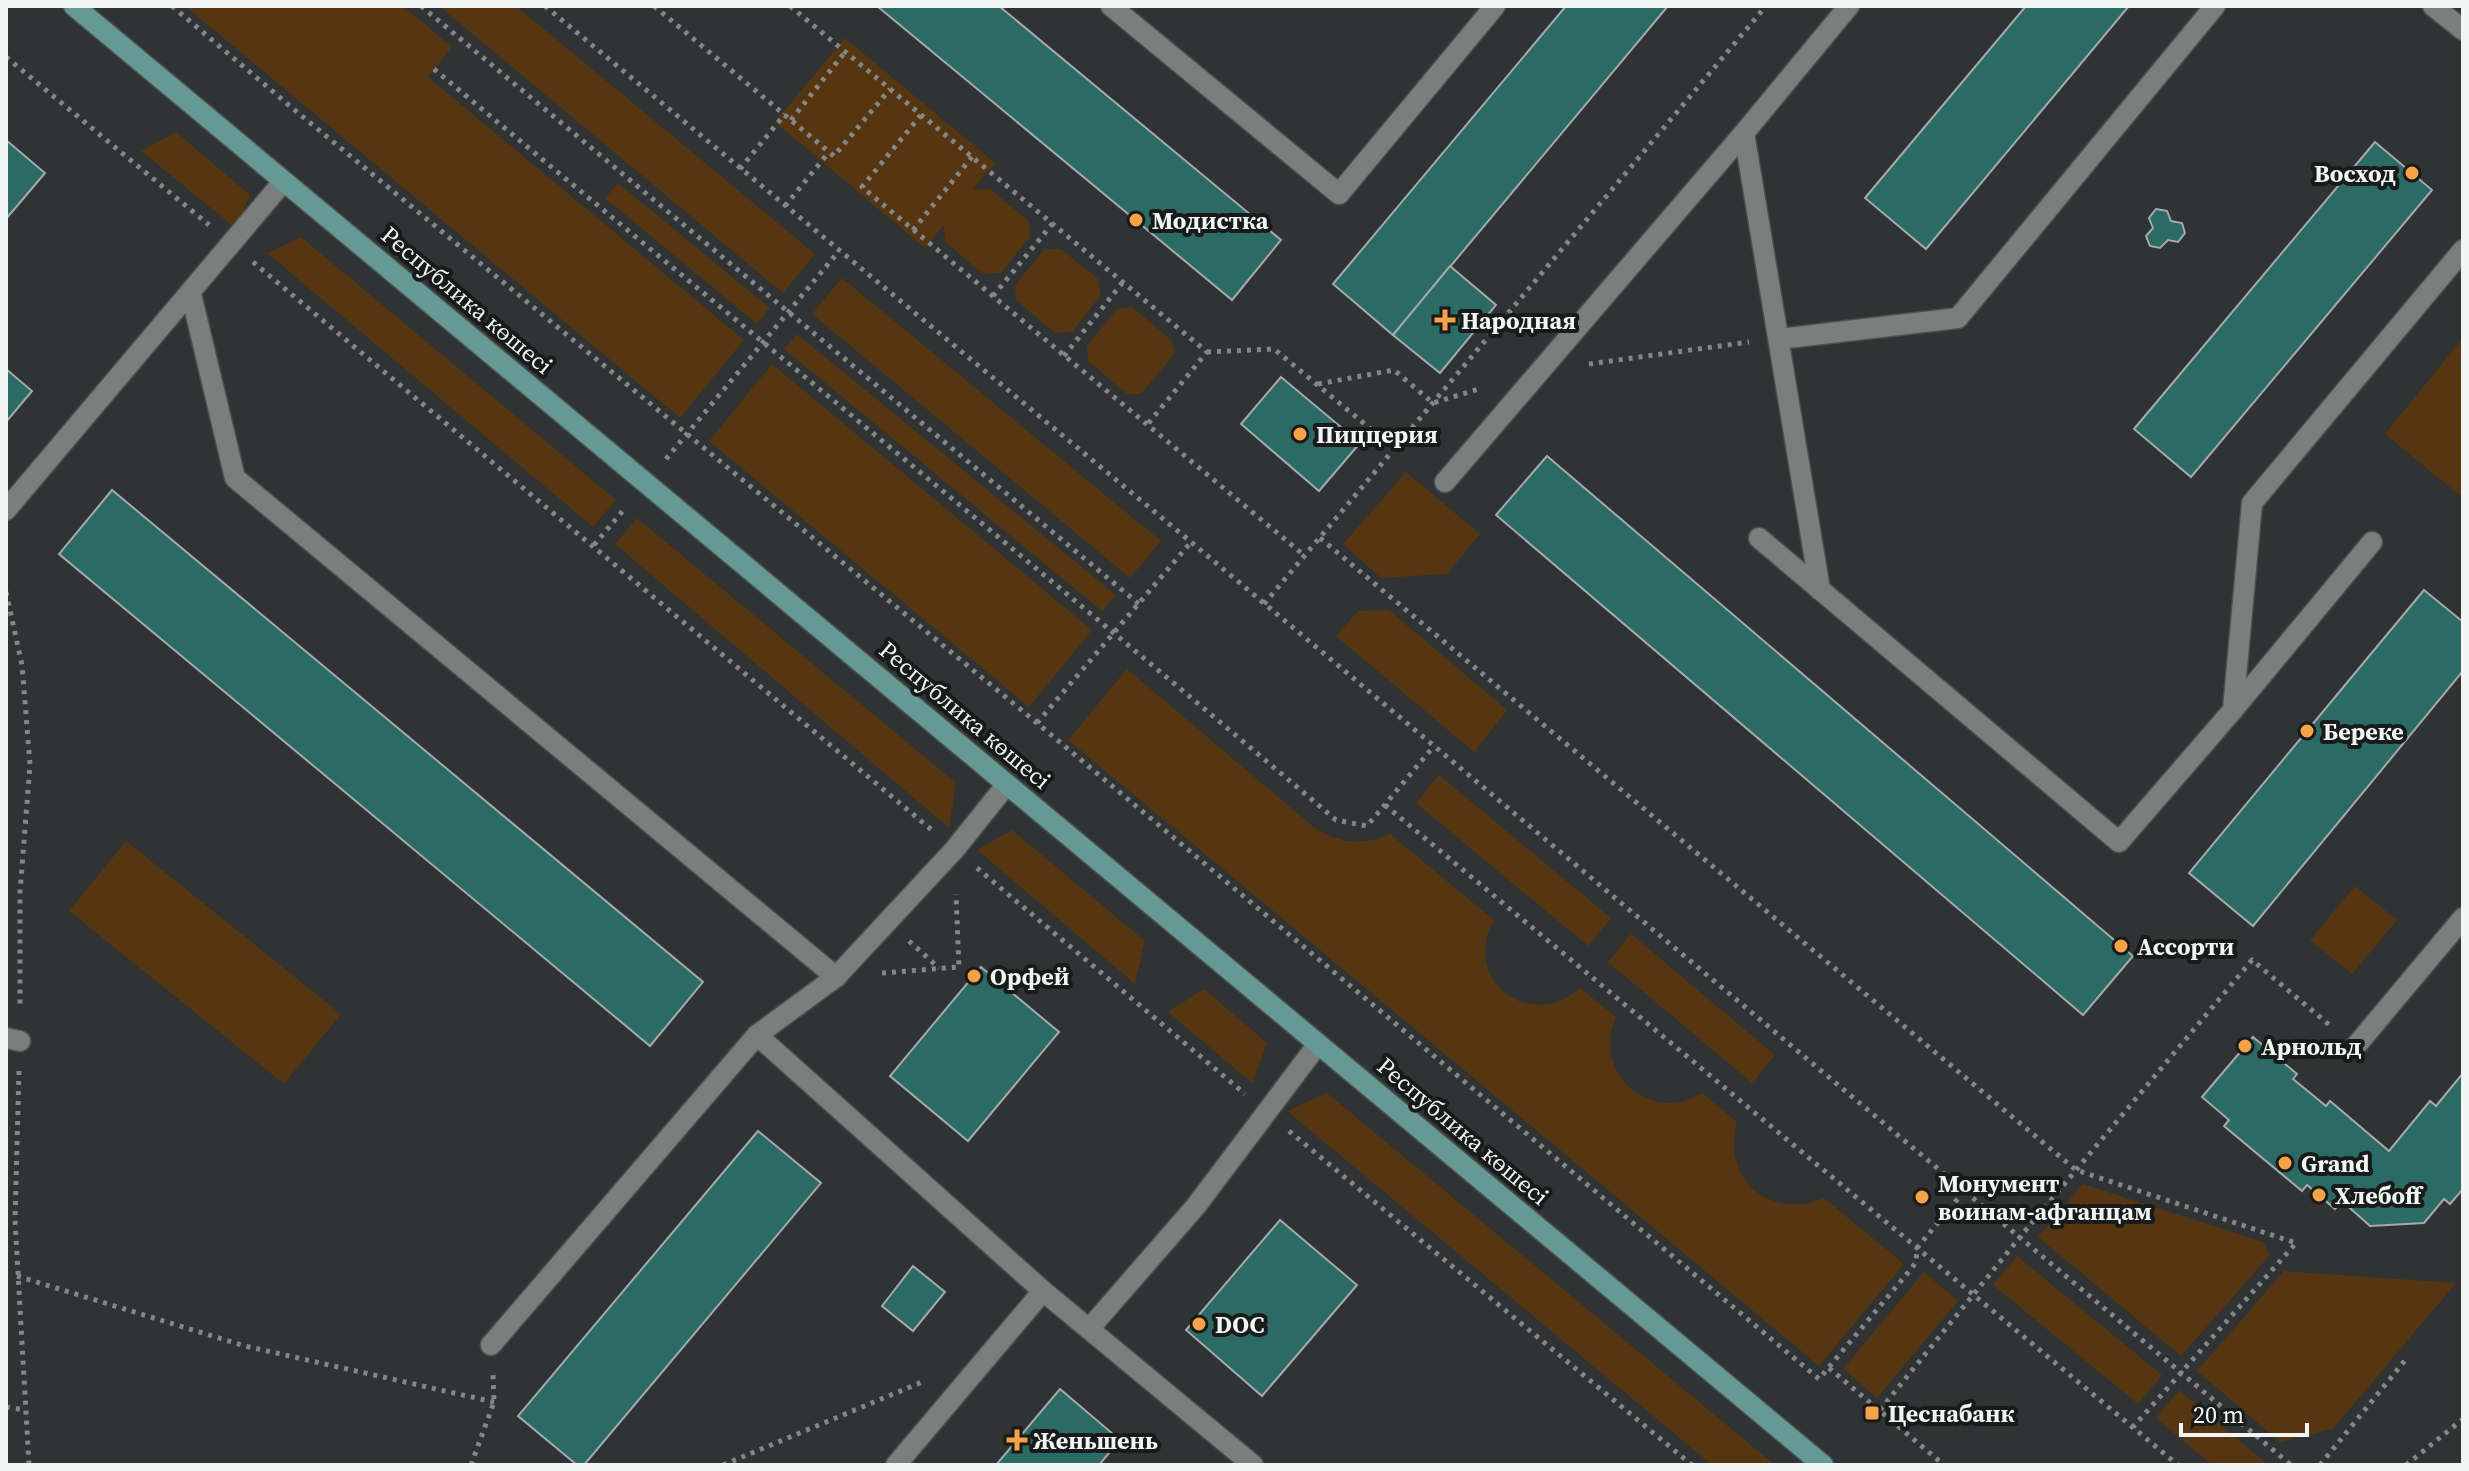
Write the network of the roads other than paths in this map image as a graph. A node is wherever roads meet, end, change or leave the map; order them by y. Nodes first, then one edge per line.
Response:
1 (74, 6) edge
2 (1111, 6) edge
3 (1495, 6) edge
4 (1849, 6) edge
5 (2215, 6) edge
6 (2433, 6) edge
7 (2463, 30) edge
8 (1744, 133) junction
9 (283, 182) junction
10 (2463, 250) edge
11 (191, 294) junction
12 (1779, 339) junction
13 (1445, 482) dead end
14 (6, 510) edge
15 (1759, 538) dead end
16 (2372, 542) dead end
17 (1820, 590) junction
18 (2233, 710) junction
19 (1007, 784) junction
20 (2463, 918) edge
21 (836, 977) junction
22 (757, 1035) junction
23 (1318, 1044) junction
24 (2355, 1047) road end
25 (1043, 1291) junction
26 (1089, 1329) junction
27 (491, 1345) road end
28 (896, 1465) edge
29 (1253, 1465) edge
30 (1823, 1465) edge

1 - 9 street, Республика көшесі
2 - 3 street
4 - 8 street
5 - 12 street
6 - 7 street
8 - 12 street
8 - 13 street
9 - 11 street
9 - 19 street, Республика көшесі
10 - 18 street
11 - 14 street
11 - 21 street
12 - 17 street
15 - 17 street
16 - 18 street
17 - 18 street
19 - 21 street
19 - 23 street, Республика көшесі
20 - 24 street
21 - 22 street
22 - 25 street
22 - 27 street
23 - 26 street
23 - 30 street, Республика көшесі
25 - 26 street
25 - 28 street
26 - 29 street

